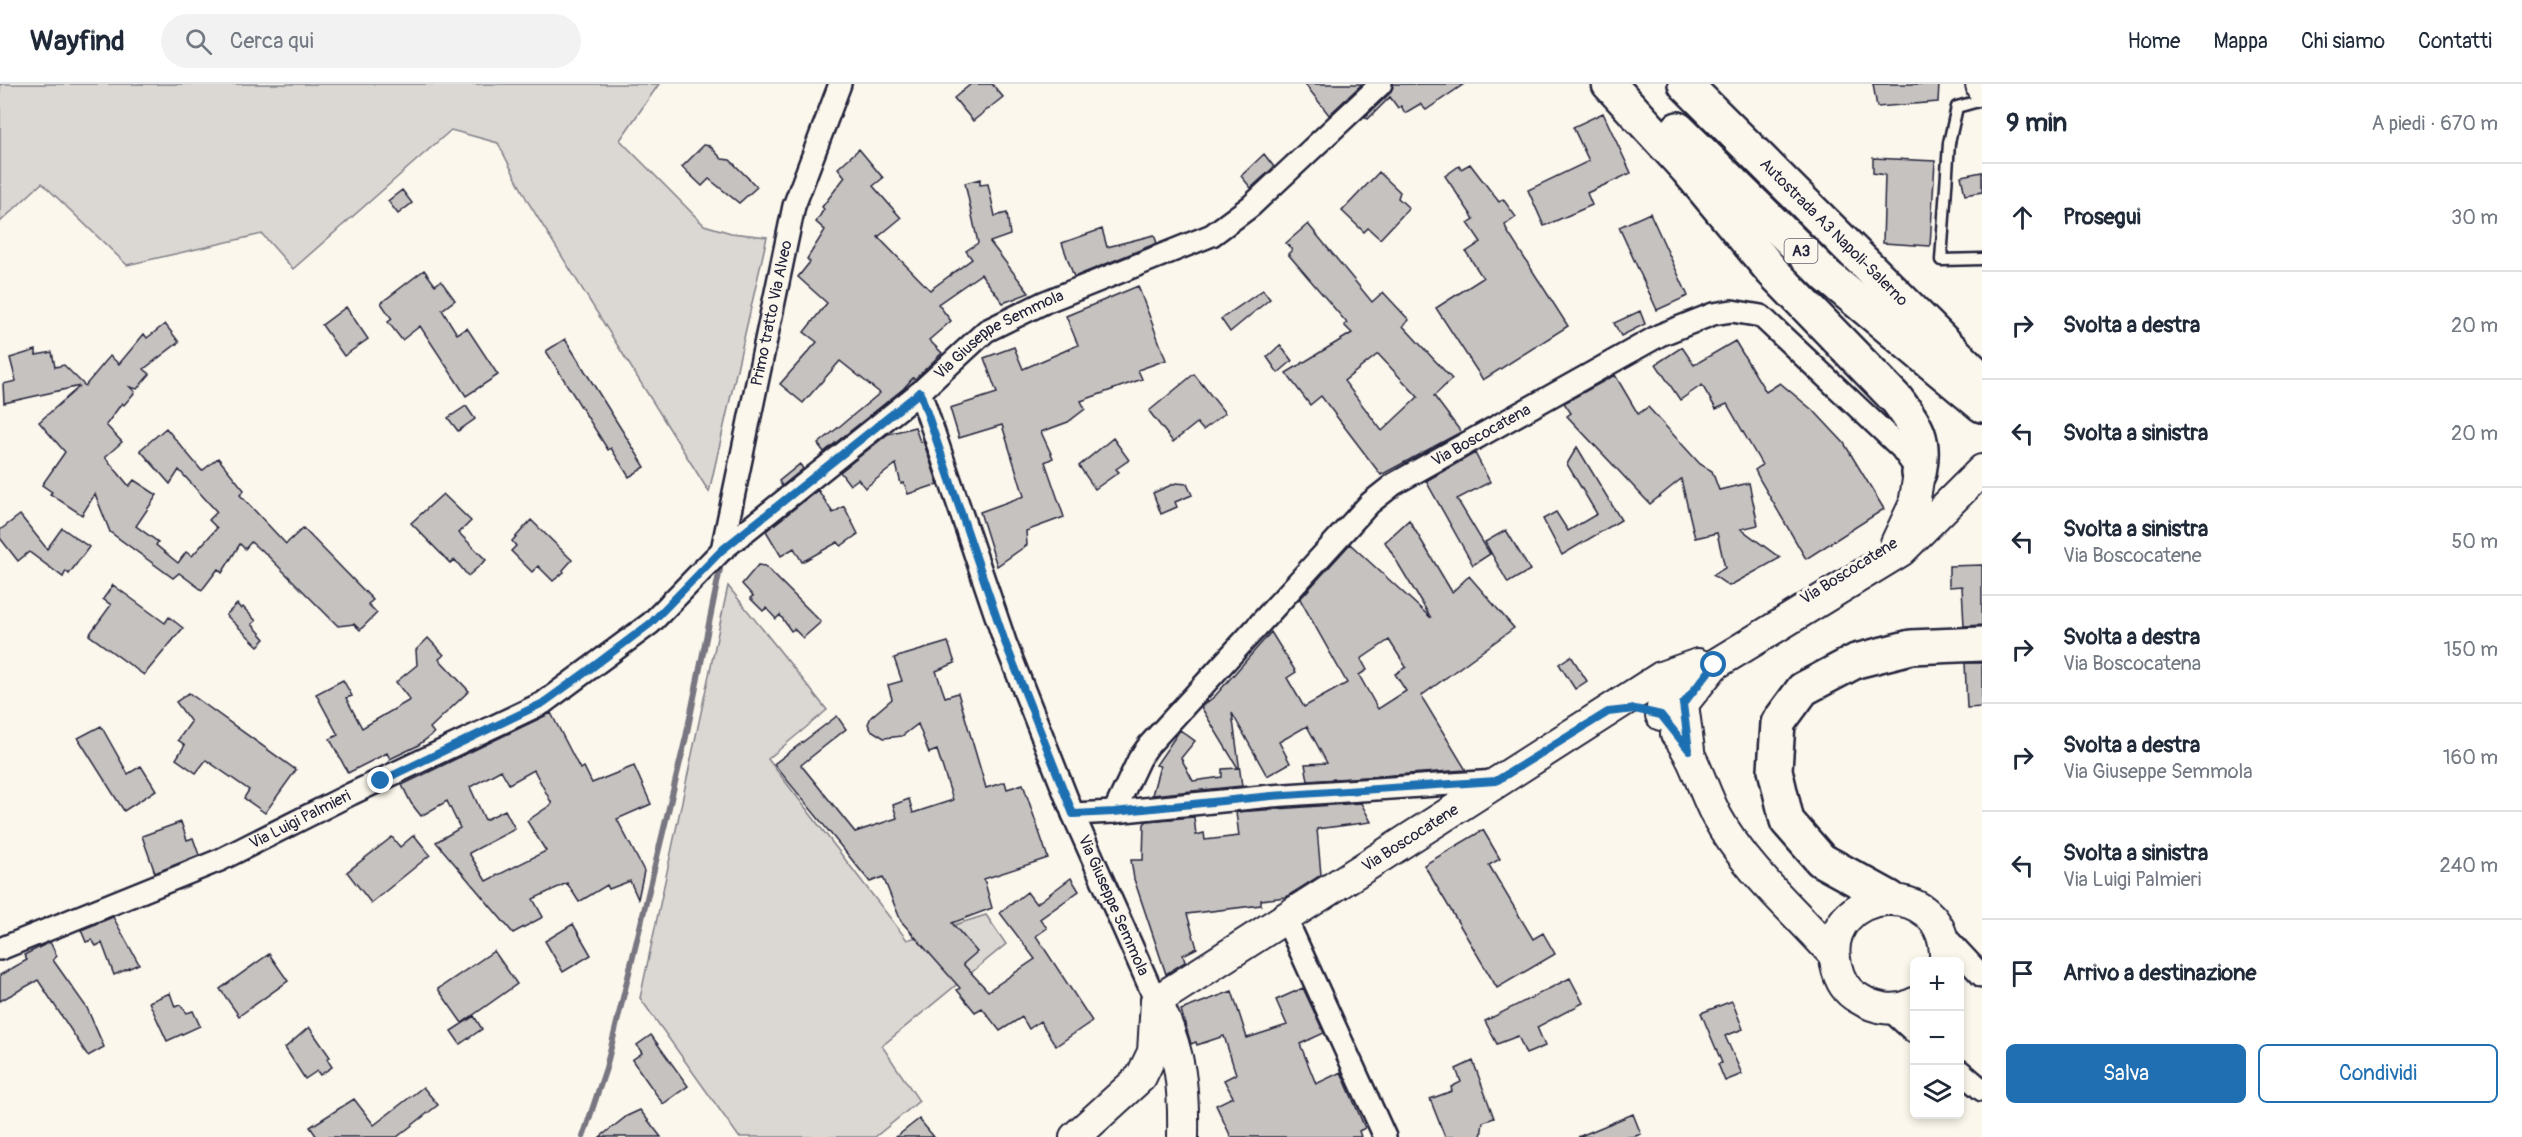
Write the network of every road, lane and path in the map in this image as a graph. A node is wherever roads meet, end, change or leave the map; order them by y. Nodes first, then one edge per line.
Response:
1 (840, 84) edge
2 (1381, 84) edge
3 (1609, 84) edge
4 (1632, 84) edge
5 (1685, 84) edge
6 (1981, 84) edge
7 (1982, 88) edge
8 (1982, 100) edge
9 (1982, 259) edge
10 (1982, 380) edge
11 (920, 392) junction
12 (1982, 405) edge
13 (1982, 457) edge
14 (1982, 470) edge
15 (1919, 473) junction
16 (1896, 543) junction
17 (722, 550) junction
18 (1982, 644) edge
19 (1706, 665) junction
20 (1668, 679) junction
21 (1608, 712) junction
22 (1661, 715) junction
23 (1689, 750) junction
24 (1496, 781) junction
25 (1114, 812) junction
26 (1073, 814) junction
27 (1890, 898) junction
28 (1784, 905) junction
29 (1850, 914) junction
30 (1286, 919) junction
31 (1941, 932) junction
32 (0, 950) edge
33 (1833, 954) junction
34 (1945, 957) edge
35 (1982, 978) edge
36 (1964, 979) edge
37 (1156, 1001) junction
38 (1902, 1007) edge
39 (1910, 1024) edge
40 (1964, 1075) edge
41 (1982, 1090) edge
42 (1075, 1137) edge
43 (1183, 1137) edge
44 (1384, 1137) edge

1 - 17 street, Primo tratto Via Alveo
2 - 11 street, Via Giuseppe Semmola
3 - 15 highway
4 - 12 highway, Autostrada A3 Napoli-Salerno / A3
5 - 10 highway, Autostrada A3 Napoli-Salerno / A3
6 - 7 street
8 - 9 lane
11 - 17 street, Via Luigi Palmieri
11 - 26 street, Via Giuseppe Semmola
13 - 16 street, Via Boscocatene
14 - 19 street, Via Boscocatene
15 - 16 street
15 - 25 street, Via Boscocatena
16 - 19 street, Via Boscocatene
17 - 32 street, Via Luigi Palmieri
18 - 27 highway
19 - 20 street, Via Boscocatene
19 - 23 street
20 - 21 street, Via Boscocatene
20 - 22 street
21 - 22 street
21 - 24 street, Via Boscocatene
22 - 23 street
23 - 28 street
24 - 25 street
24 - 30 street, Via Boscocatene
25 - 26 street
26 - 37 street, Via Giuseppe Semmola
27 - 29 street
27 - 31 street
28 - 29 street
28 - 33 street
29 - 33 street
30 - 37 street, Via Boscocatene
30 - 44 street
31 - 34 street
31 - 35 street
33 - 38 street
35 - 36 street
37 - 42 street, Via Giuseppe Semmola
37 - 43 street, Via Giuseppe Semmola
38 - 39 street
40 - 41 street

